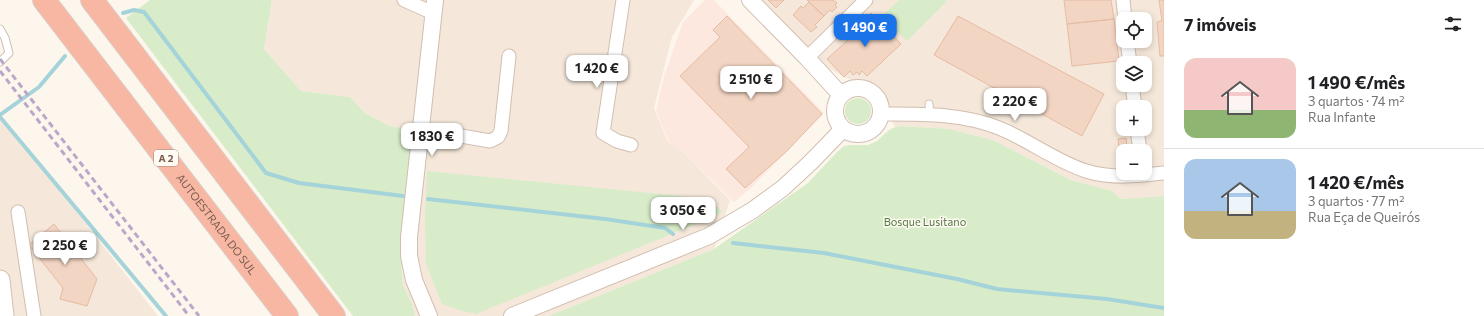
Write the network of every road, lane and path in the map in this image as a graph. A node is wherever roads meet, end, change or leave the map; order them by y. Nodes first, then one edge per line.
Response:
1 (44, 0) edge
2 (92, 0) edge
3 (404, 0) edge
4 (623, 0) edge
5 (750, 0) edge
6 (866, 0) edge
7 (1122, 0) edge
8 (434, 6) edge
9 (1124, 12) edge
10 (0, 29) edge
11 (508, 56) dead end
12 (807, 58) junction
13 (0, 62) edge
14 (841, 95) junction
15 (882, 114) junction
16 (422, 129) junction
17 (843, 129) junction
18 (631, 145) dead end
19 (1164, 173) edge
20 (1152, 174) edge
21 (1116, 175) edge
22 (18, 212) dead end
23 (0, 280) edge
24 (2, 310) edge
25 (34, 316) edge
26 (287, 316) edge
27 (334, 316) edge
28 (430, 316) edge
29 (512, 316) edge

1 - 26 highway, AUTOESTRADA DO SUL / A 2
2 - 27 highway
3 - 8 street
4 - 18 street
5 - 12 street
6 - 12 street
7 - 9 street
8 - 16 street
10 - 13 lane
11 - 16 street
12 - 14 street
14 - 15 street
14 - 17 street
15 - 17 street
15 - 21 street
16 - 28 street
17 - 29 street
19 - 20 street
22 - 25 street
23 - 24 main road

